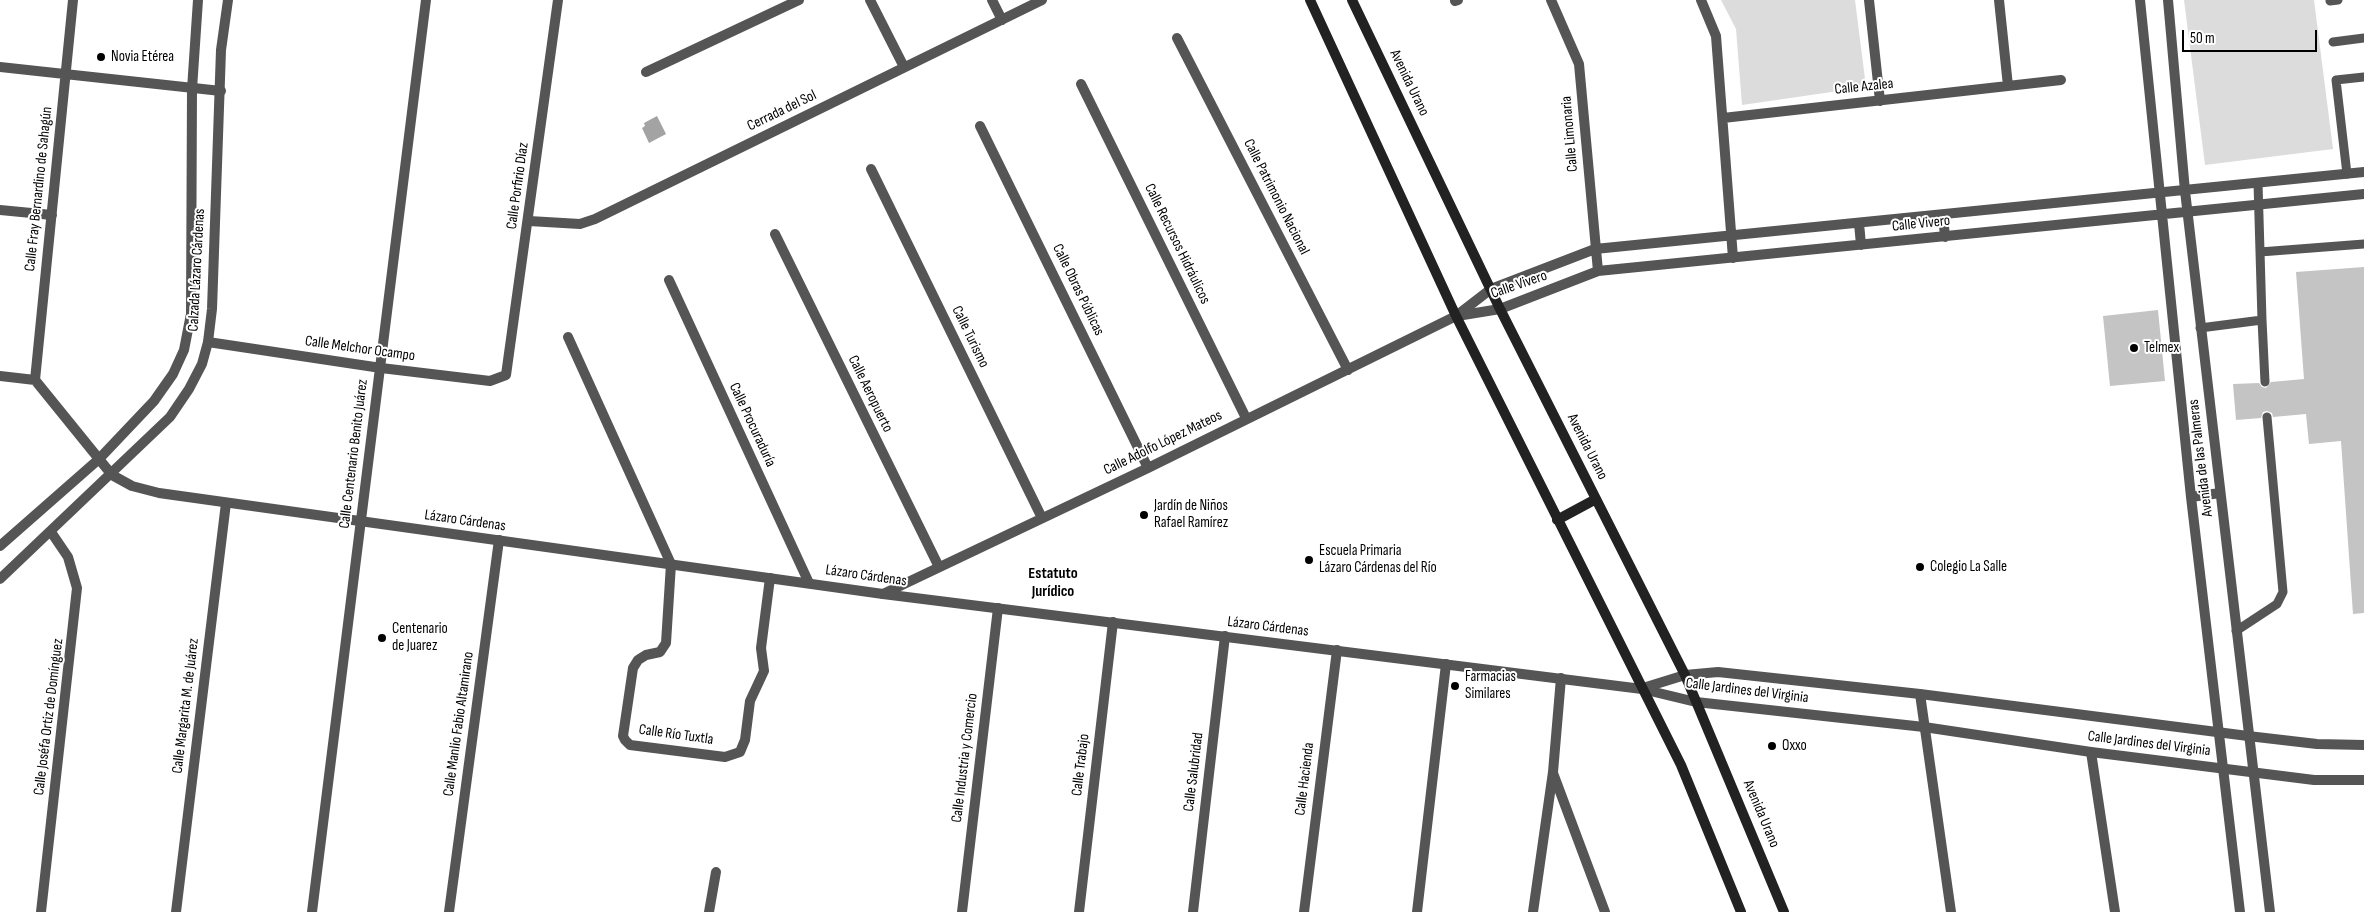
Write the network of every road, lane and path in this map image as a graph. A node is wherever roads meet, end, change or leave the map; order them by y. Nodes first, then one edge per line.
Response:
1 (73, 0) edge
2 (198, 0) edge
3 (228, 0) edge
4 (426, 0) edge
5 (558, 0) edge
6 (799, 0) edge
7 (870, 0) edge
8 (992, 0) edge
9 (1042, 0) edge
10 (1310, 0) edge
11 (1352, 0) edge
12 (1551, 0) edge
13 (1701, 0) edge
14 (1869, 0) edge
15 (1999, 0) edge
16 (2140, 0) edge
17 (2168, 0) edge
18 (1002, 20) junction
19 (1178, 38) dead end
20 (2364, 38) edge
21 (2333, 42) dead end
22 (0, 67) edge
23 (904, 67) junction
24 (646, 72) dead end
25 (66, 75) junction
26 (2364, 77) edge
27 (2061, 80) dead end
28 (1081, 84) dead end
29 (2008, 86) junction
30 (192, 89) junction
31 (221, 91) junction
32 (1880, 101) junction
33 (1723, 118) junction
34 (980, 126) dead end
35 (871, 169) dead end
36 (2364, 172) edge
37 (2346, 174) junction
38 (2258, 183) junction
39 (2185, 191) junction
40 (2159, 193) junction
41 (2364, 194) edge
42 (2259, 205) junction
43 (0, 210) edge
44 (2188, 212) junction
45 (52, 215) junction
46 (1944, 215) junction
47 (2160, 215) junction
48 (529, 221) junction
49 (1858, 223) junction
50 (775, 234) dead end
51 (1732, 236) junction
52 (1945, 237) junction
53 (2364, 244) edge
54 (1861, 245) junction
55 (1595, 250) junction
56 (2260, 252) junction
57 (1733, 258) junction
58 (1598, 271) junction
59 (668, 280) dead end
60 (1491, 289) junction
61 (1500, 309) junction
62 (1456, 316) junction
63 (2262, 320) junction
64 (2200, 328) junction
65 (568, 337) dead end
66 (208, 342) junction
67 (381, 368) junction
68 (1348, 370) junction
69 (506, 375) joint
70 (0, 376) edge
71 (35, 380) junction
72 (2265, 382) dead end
73 (2267, 417) dead end
74 (1246, 418) junction
75 (99, 459) junction
76 (1148, 468) junction
77 (112, 475) junction
78 (2220, 493) junction
79 (2191, 497) junction
80 (1596, 499) junction
81 (226, 503) junction
82 (1042, 518) junction
83 (1557, 520) junction
84 (360, 521) junction
85 (51, 532) junction
86 (499, 540) junction
87 (0, 546) edge
88 (671, 564) junction
89 (939, 567) junction
90 (770, 578) junction
91 (0, 579) edge
92 (809, 583) junction
93 (882, 594) junction
94 (998, 608) junction
95 (1114, 622) junction
96 (2236, 631) junction
97 (1225, 636) junction
98 (1337, 650) junction
99 (1446, 664) junction
100 (1685, 674) junction
101 (1561, 678) junction
102 (1642, 688) junction
103 (1920, 694) junction
104 (1696, 702) junction
105 (1924, 727) junction
106 (2218, 732) junction
107 (2248, 736) junction
108 (2364, 745) edge
109 (2091, 752) junction
110 (2221, 769) junction
111 (1553, 772) junction
112 (2252, 772) junction
113 (2364, 780) edge
114 (716, 872) dead end
115 (42, 912) edge
116 (176, 912) edge
117 (312, 912) edge
118 (449, 912) edge
119 (709, 912) edge
120 (962, 912) edge
121 (1079, 912) edge
122 (1193, 912) edge
123 (1304, 912) edge
124 (1417, 912) edge
125 (1533, 912) edge
126 (1605, 912) edge
127 (1741, 912) edge
128 (1784, 912) edge
129 (1951, 912) edge
130 (2115, 912) edge
131 (2240, 912) edge
132 (2270, 912) edge

1 - 25 street, Calle Fray Bernardino de Sahagún
2 - 30 street, Calzada Lázaro Cárdenas
3 - 31 street, Calzada Lázaro Cárdenas
4 - 67 street, Calle Centenario Benito Juárez
5 - 48 street, Calle Porfirio Díaz
6 - 24 street
7 - 23 street
8 - 18 street
9 - 18 street, Cerrada del Sol
10 - 62 main road
11 - 60 main road, Avenida Urano
12 - 55 street, Calle Limonaria
13 - 33 street
14 - 32 street
15 - 29 street
16 - 40 street, Avenida de las Palmeras
17 - 39 street, Avenida de las Palmeras
18 - 23 street, Cerrada del Sol
19 - 68 street, Calle Patrimonio Nacional
20 - 21 lane
22 - 25 street
23 - 48 street, Cerrada del Sol
25 - 30 street
25 - 45 street, Calle Fray Bernardino de Sahagún
26 - 37 lane
27 - 29 street, Calle Azalea
28 - 74 street, Calle Recursos Hidráulicos
29 - 32 street, Calle Azalea
30 - 31 street
30 - 75 street, Calzada Lázaro Cárdenas
31 - 66 street, Calzada Lázaro Cárdenas
32 - 33 street, Calle Azalea
33 - 51 street
34 - 76 street, Calle Obras Públicas
35 - 82 street, Calle Turismo
36 - 37 street, Calle Vivero
37 - 38 street, Calle Vivero
38 - 39 street, Calle Vivero
38 - 42 lane
39 - 40 street, Calle Vivero
39 - 44 street, Avenida de las Palmeras
40 - 46 street, Calle Vivero
40 - 47 street, Avenida de las Palmeras
41 - 42 street, Calle Vivero
42 - 44 street, Calle Vivero
42 - 56 lane
43 - 45 street
44 - 47 street, Calle Vivero
44 - 64 street, Avenida de las Palmeras
45 - 71 street, Calle Fray Bernardino de Sahagún
46 - 49 street, Calle Vivero
46 - 52 street
47 - 52 street, Calle Vivero
47 - 79 street, Avenida de las Palmeras
48 - 69 street, Calle Porfirio Díaz
49 - 51 street, Calle Vivero
49 - 54 street
50 - 89 street, Calle Aeropuerto
51 - 55 street, Calle Vivero
51 - 57 street
52 - 54 street, Calle Vivero
53 - 56 lane
54 - 57 street, Calle Vivero
55 - 58 street, Calle Limonaria
55 - 60 street, Calle Vivero
56 - 63 lane
57 - 58 street, Calle Vivero
58 - 61 street, Calle Vivero
59 - 92 street, Calle Procuraduría
60 - 61 main road, Avenida Urano
60 - 62 street, Calle Vivero
61 - 62 street, Calle Vivero
61 - 80 main road, Avenida Urano
62 - 68 street, Calle Adolfo López Mateos
62 - 83 main road
63 - 64 lane
63 - 72 lane
64 - 78 street, Avenida de las Palmeras
65 - 88 street
66 - 67 street, Calle Melchor Ocampo
66 - 77 street, Calzada Lázaro Cárdenas
67 - 69 street, Calle Melchor Ocampo
67 - 84 street, Calle Centenario Benito Juárez
68 - 74 street, Calle Adolfo López Mateos
70 - 71 street
71 - 75 street, Lázaro Cárdenas
73 - 96 lane
74 - 76 street, Calle Adolfo López Mateos
75 - 77 street, Lázaro Cárdenas
75 - 87 street, Calzada Lázaro Cárdenas
76 - 82 street, Calle Adolfo López Mateos
77 - 81 street, Lázaro Cárdenas
77 - 85 street, Calzada Lázaro Cárdenas
78 - 79 street
78 - 96 street, Avenida de las Palmeras
79 - 106 street, Avenida de las Palmeras
80 - 83 main road
80 - 100 main road, Avenida Urano
81 - 84 street, Lázaro Cárdenas
81 - 116 street, Calle Margarita M. de Juárez
82 - 89 street, Calle Adolfo López Mateos
83 - 102 main road
84 - 86 street, Lázaro Cárdenas
84 - 117 street, Calle Centenario Benito Juárez
85 - 91 street, Calzada Lázaro Cárdenas
85 - 115 street, Calle Joséfa Ortiz de Domínguez
86 - 88 street, Lázaro Cárdenas
86 - 118 street, Calle Manlio Fabio Altamirano
88 - 90 street, Lázaro Cárdenas
88 - 90 street, Calle Río Tuxtla
89 - 93 street, Calle Adolfo López Mateos
90 - 92 street, Lázaro Cárdenas
92 - 93 street, Lázaro Cárdenas
93 - 94 street, Lázaro Cárdenas
94 - 95 street, Lázaro Cárdenas
94 - 120 street, Calle Industria y Comercio
95 - 97 street, Lázaro Cárdenas
95 - 121 street, Calle Trabajo
96 - 107 street, Avenida de las Palmeras
97 - 98 street, Lázaro Cárdenas
97 - 122 street, Calle Salubridad
98 - 99 street, Lázaro Cárdenas
98 - 123 street, Calle Hacienda
99 - 101 street, Lázaro Cárdenas
99 - 124 street
100 - 102 street, Calle Jardines del Virginia
100 - 103 street, Calle Jardines del Virginia
100 - 104 main road, Avenida Urano
101 - 102 street, Lázaro Cárdenas
101 - 111 street
102 - 104 street, Calle Jardines del Virginia
102 - 127 main road
103 - 105 street
103 - 106 street, Calle Jardines del Virginia
104 - 105 street, Calle Jardines del Virginia
104 - 128 main road, Avenida Urano
105 - 109 street, Calle Jardines del Virginia
105 - 129 street
106 - 107 street, Calle Jardines del Virginia
106 - 110 street, Avenida de las Palmeras
107 - 108 street, Calle Jardines del Virginia
107 - 112 street, Avenida de las Palmeras
109 - 110 street, Calle Jardines del Virginia
109 - 130 street
110 - 112 street, Calle Jardines del Virginia
110 - 131 street, Avenida de las Palmeras
111 - 125 street
111 - 126 street
112 - 113 street, Calle Jardines del Virginia
112 - 132 street, Avenida de las Palmeras
114 - 119 street

